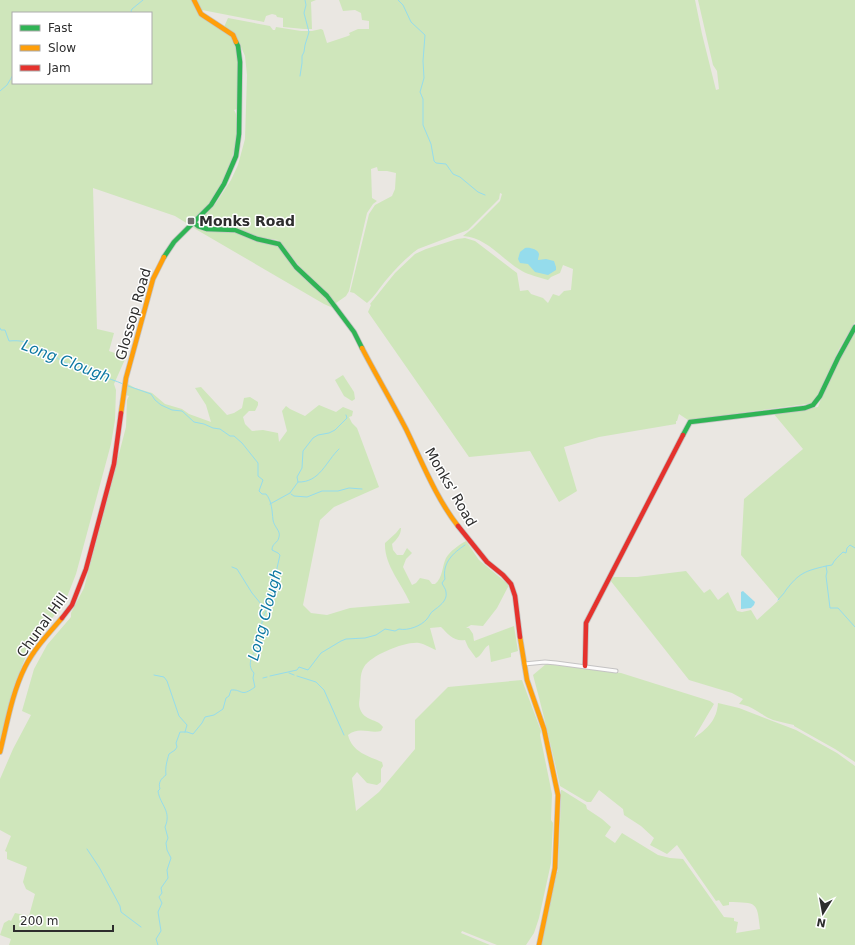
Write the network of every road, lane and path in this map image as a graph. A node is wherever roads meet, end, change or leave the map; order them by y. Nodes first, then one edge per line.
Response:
1 (194, 0) edge
2 (193, 222) junction
3 (855, 327) edge
4 (95, 534) joint
5 (524, 664) junction
6 (585, 666) junction
7 (616, 671) dead end
8 (0, 752) edge
9 (539, 945) edge

1 - 2 street, Glossop Road
2 - 4 street, Glossop Road
2 - 5 street, Monks' Road
3 - 6 street
4 - 8 street, Chunal Hill
5 - 6 street
5 - 9 street, Monks' Road
6 - 7 street

